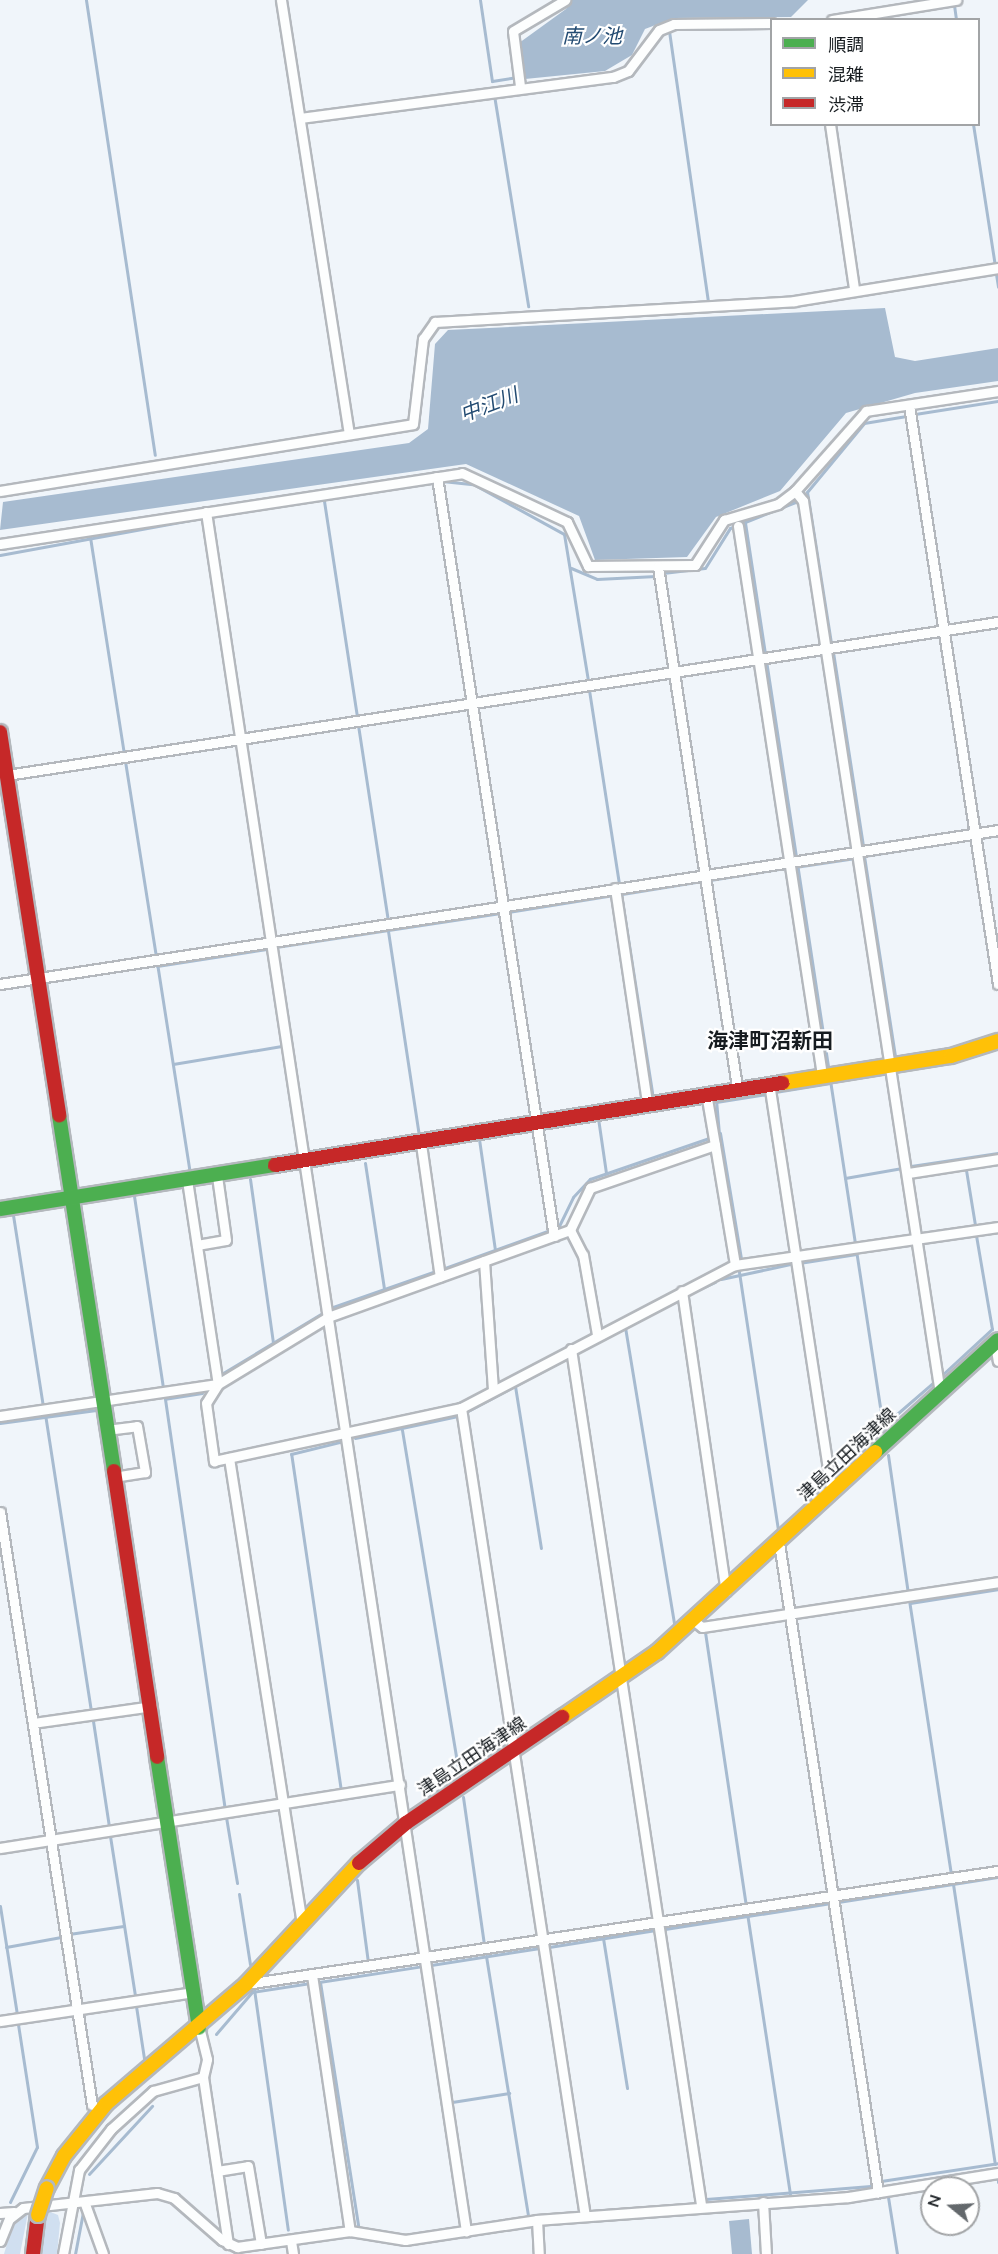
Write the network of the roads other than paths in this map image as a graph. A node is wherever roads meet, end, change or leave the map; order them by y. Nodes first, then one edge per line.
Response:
1 (281, 0) edge
2 (565, 0) edge
3 (957, 0) edge
4 (844, 18) edge
5 (770, 24) edge
6 (519, 81) junction
7 (300, 118) junction
8 (830, 126) edge
9 (998, 268) edge
10 (854, 288) junction
11 (998, 391) edge
12 (909, 405) junction
13 (349, 433) junction
14 (437, 477) junction
15 (0, 491) edge
16 (795, 491) junction
17 (206, 512) junction
18 (738, 526) dead end
19 (0, 544) edge
20 (658, 567) junction
21 (998, 622) edge
22 (943, 631) junction
23 (827, 649) junction
24 (763, 659) junction
25 (673, 672) junction
26 (471, 703) junction
27 (0, 732) edge
28 (240, 739) junction
29 (7, 775) junction
30 (998, 830) edge
31 (975, 833) junction
32 (858, 851) junction
33 (794, 861) junction
34 (704, 874) junction
35 (615, 888) junction
36 (502, 906) junction
37 (270, 942) junction
38 (38, 978) junction
39 (0, 984) edge
40 (998, 984) edge
41 (998, 1041) edge
42 (891, 1065) junction
43 (826, 1074) junction
44 (769, 1083) junction
45 (737, 1087) junction
46 (706, 1093) junction
47 (647, 1102) junction
48 (536, 1119) junction
49 (421, 1144) junction
50 (715, 1145) junction
51 (998, 1159) edge
52 (304, 1162) junction
53 (908, 1173) junction
54 (217, 1176) junction
55 (187, 1180) junction
56 (69, 1198) junction
57 (0, 1209) edge
58 (998, 1227) edge
59 (570, 1230) junction
60 (554, 1236) junction
61 (919, 1238) junction
62 (197, 1245) junction
63 (795, 1256) junction
64 (484, 1261) junction
65 (735, 1265) junction
66 (440, 1277) junction
67 (682, 1291) junction
68 (328, 1317) junction
69 (597, 1334) junction
70 (997, 1341) edge
71 (571, 1349) junction
72 (998, 1361) edge
73 (219, 1384) junction
74 (493, 1390) junction
75 (940, 1393) junction
76 (101, 1402) junction
77 (461, 1408) junction
78 (0, 1416) edge
79 (106, 1430) junction
80 (347, 1434) junction
81 (229, 1458) junction
82 (113, 1477) junction
83 (832, 1493) junction
84 (0, 1512) edge
85 (778, 1543) junction
86 (998, 1582) edge
87 (726, 1591) junction
88 (790, 1615) junction
89 (693, 1621) junction
90 (621, 1678) junction
91 (152, 1706) junction
92 (33, 1723) junction
93 (514, 1750) junction
94 (400, 1785) junction
95 (286, 1803) junction
96 (165, 1822) junction
97 (406, 1823) junction
98 (51, 1840) junction
99 (0, 1848) edge
100 (998, 1871) edge
101 (833, 1896) junction
102 (659, 1922) junction
103 (302, 1923) junction
104 (543, 1941) junction
105 (426, 1959) junction
106 (312, 1975) junction
107 (246, 1984) junction
108 (193, 1992) junction
109 (75, 2009) junction
110 (0, 2021) edge
111 (199, 2028) junction
112 (203, 2078) junction
113 (92, 2104) dead end
114 (102, 2117) dead end
115 (111, 2129) junction
116 (217, 2171) junction
117 (998, 2173) edge
118 (879, 2192) junction
119 (763, 2202) junction
120 (70, 2204) junction
121 (85, 2204) junction
122 (701, 2205) junction
123 (14, 2212) junction
124 (0, 2213) edge
125 (585, 2216) junction
126 (537, 2220) junction
127 (350, 2231) junction
128 (466, 2231) junction
129 (0, 2241) edge
130 (291, 2241) junction
131 (228, 2244) junction
132 (261, 2244) junction
133 (33, 2254) edge
134 (63, 2254) edge
135 (103, 2254) edge
136 (293, 2254) edge
137 (539, 2254) edge
138 (766, 2254) edge

1 - 7 street
2 - 6 street
3 - 4 street
5 - 6 street
6 - 7 street
7 - 13 street
8 - 10 street
9 - 10 street
10 - 13 street
11 - 12 street
12 - 16 street
12 - 22 street
13 - 15 street
14 - 17 street
14 - 20 street
14 - 26 street
16 - 20 street
16 - 23 street
17 - 19 street
17 - 28 street
18 - 24 street
20 - 25 street
21 - 22 street
22 - 23 street
22 - 31 street
23 - 24 street
23 - 32 street
24 - 25 street
24 - 33 street
25 - 26 street
25 - 34 street
26 - 28 street
26 - 36 street
27 - 29 street
28 - 29 street
28 - 37 street
29 - 38 street
30 - 31 street
31 - 32 street
31 - 40 street
32 - 33 street
32 - 42 street
33 - 34 street
33 - 43 street
34 - 35 street
34 - 45 street
35 - 36 street
35 - 47 street
36 - 37 street
36 - 48 street
37 - 38 street
37 - 52 street
38 - 39 street
38 - 56 street
41 - 42 street
42 - 43 street
42 - 53 street
43 - 44 street
44 - 45 street
44 - 63 street
45 - 46 street
46 - 47 street
46 - 50 street
47 - 48 street
48 - 49 street
48 - 60 street
49 - 52 street
49 - 66 street
50 - 59 street
50 - 65 street
51 - 53 street
52 - 54 street
52 - 68 street
53 - 61 street
54 - 55 street
54 - 62 street
55 - 56 street
55 - 62 street
56 - 57 street
56 - 76 street
58 - 61 street
59 - 60 street
59 - 69 street
60 - 64 street
61 - 63 street
61 - 75 street
62 - 73 street
63 - 65 street
63 - 83 street
64 - 66 street
64 - 74 street
65 - 67 street
66 - 68 street
67 - 69 street
67 - 87 street
68 - 73 street
68 - 80 street
69 - 71 street
70 - 72 street
70 - 75 street, 津島立田海津線
71 - 74 street
71 - 90 street
73 - 76 street
73 - 81 street
74 - 77 street
75 - 83 street, 津島立田海津線
76 - 78 street
76 - 79 street
77 - 80 street
77 - 93 street
79 - 82 street
79 - 82 street
80 - 81 street
80 - 94 street
81 - 95 street
82 - 91 street
83 - 85 street, 津島立田海津線
84 - 92 street
85 - 87 street, 津島立田海津線
85 - 88 street
86 - 88 street
87 - 89 street, 津島立田海津線
88 - 89 street
88 - 101 street
89 - 90 street, 津島立田海津線
90 - 93 street, 津島立田海津線
90 - 102 street
91 - 92 street
91 - 96 street
92 - 98 street
93 - 97 street, 津島立田海津線
93 - 104 street
94 - 95 street
94 - 97 street
95 - 96 street
95 - 103 street
96 - 98 street
96 - 108 street
97 - 103 street, 津島立田海津線
97 - 105 street
98 - 99 street
98 - 109 street
100 - 101 street
101 - 102 street
101 - 118 street
102 - 104 street
102 - 122 street
103 - 107 street, 津島立田海津線
104 - 105 street
104 - 125 street
105 - 106 street
105 - 128 street
106 - 107 street
106 - 127 street
107 - 111 street, 津島立田海津線
108 - 109 street
108 - 111 street
109 - 110 street
109 - 113 street
111 - 112 street
111 - 133 street, 津島立田海津線, bridge
112 - 115 street
112 - 116 street
114 - 115 street
115 - 120 street
116 - 131 street
116 - 132 street
117 - 118 street
118 - 119 street
119 - 122 street
119 - 138 street
120 - 121 street
120 - 123 street
120 - 134 street
121 - 131 street
121 - 135 street
122 - 125 street
123 - 124 street
123 - 129 street
125 - 126 street
126 - 128 street
126 - 137 street
127 - 128 street
127 - 130 street
130 - 132 street
130 - 136 street
131 - 132 street

